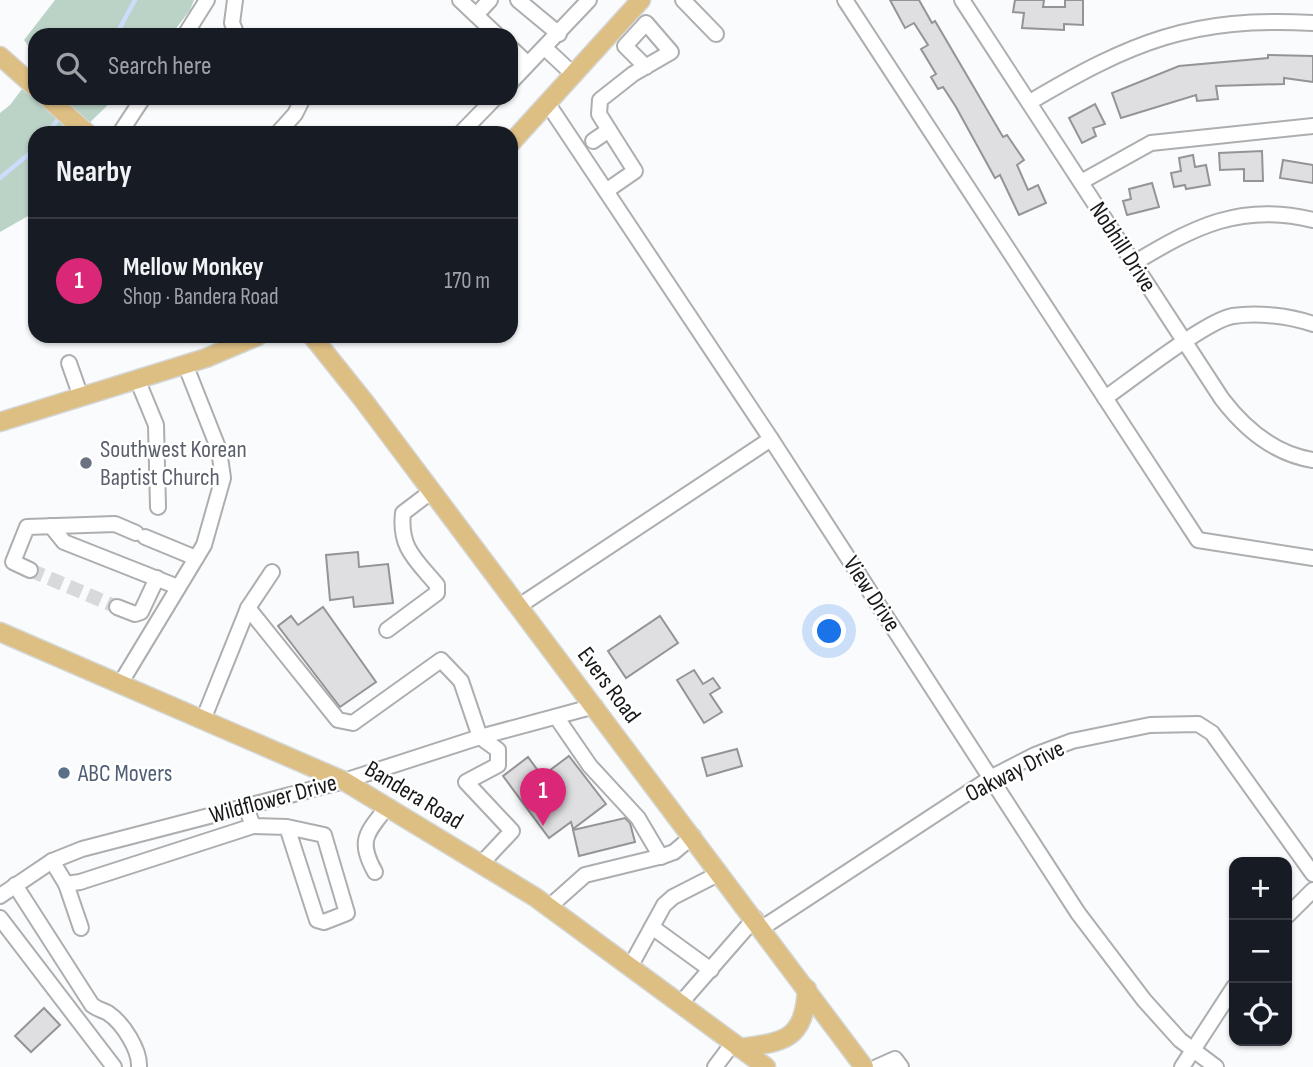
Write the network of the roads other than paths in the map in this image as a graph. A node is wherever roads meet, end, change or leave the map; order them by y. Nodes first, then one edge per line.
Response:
1 (207, 0) edge
2 (235, 0) edge
3 (460, 0) edge
4 (490, 0) edge
5 (518, 0) edge
6 (589, 0) edge
7 (641, 0) edge
8 (683, 0) edge
9 (845, 0) edge
10 (962, 0) edge
11 (476, 15) junction
12 (1313, 23) edge
13 (189, 28) edge
14 (234, 28) edge
15 (490, 28) edge
16 (559, 34) junction
17 (716, 34) dead end
18 (546, 49) junction
19 (518, 55) edge
20 (0, 56) edge
21 (527, 63) junction
22 (646, 67) dead end
23 (518, 74) edge
24 (574, 75) junction
25 (28, 80) edge
26 (1030, 102) junction
27 (548, 104) junction
28 (56, 105) edge
29 (138, 105) edge
30 (300, 105) edge
31 (488, 105) edge
32 (79, 126) edge
33 (125, 126) edge
34 (284, 126) edge
35 (468, 126) edge
36 (1313, 126) edge
37 (609, 130) junction
38 (518, 136) edge
39 (593, 141) dead end
40 (1081, 181) junction
41 (606, 191) junction
42 (1313, 220) edge
43 (1133, 263) junction
44 (1313, 324) edge
45 (1185, 342) junction
46 (240, 343) edge
47 (317, 343) edge
48 (69, 363) dead end
49 (185, 364) junction
50 (137, 379) junction
51 (81, 397) junction
52 (1105, 398) junction
53 (0, 422) edge
54 (771, 439) junction
55 (1313, 460) edge
56 (432, 491) junction
57 (158, 507) dead end
58 (51, 526) junction
59 (196, 558) junction
60 (1313, 558) edge
61 (30, 569) tunnel mouth
62 (272, 572) dead end
63 (157, 578) junction
64 (178, 587) junction
65 (519, 606) junction
66 (117, 607) tunnel mouth
67 (248, 608) junction
68 (387, 629) dead end
69 (0, 632) edge
70 (120, 684) junction
71 (595, 706) junction
72 (557, 718) junction
73 (203, 720) junction
74 (480, 737) junction
75 (992, 777) junction
76 (344, 781) junction
77 (246, 807) junction
78 (387, 807) junction
79 (253, 826) junction
80 (287, 827) junction
81 (693, 836) junction
82 (661, 856) junction
83 (52, 861) junction
84 (481, 864) junction
85 (375, 872) dead end
86 (720, 873) junction
87 (1313, 874) edge
88 (66, 884) junction
89 (15, 885) junction
90 (1313, 890) edge
91 (0, 896) edge
92 (549, 907) junction
93 (1292, 911) edge
94 (0, 918) edge
95 (758, 923) junction
96 (652, 927) junction
97 (81, 928) dead end
98 (630, 967) junction
99 (710, 970) junction
100 (807, 989) junction
101 (1229, 995) edge
102 (680, 1004) junction
103 (736, 1045) junction
104 (1193, 1051) junction
105 (114, 1067) edge
106 (139, 1067) edge
107 (715, 1067) edge
108 (766, 1067) edge
109 (864, 1067) edge
110 (877, 1067) edge
111 (901, 1067) edge
112 (1182, 1067) edge
113 (1216, 1067) edge

1 - 13 street
2 - 14 street
3 - 11 street
4 - 11 street
5 - 16 street
6 - 16 street
7 - 24 main road
8 - 17 street
9 - 52 street
10 - 26 street, Nobhill Drive
11 - 15 street
12 - 26 street
16 - 18 street
18 - 21 street
18 - 24 street
19 - 21 street
20 - 25 main road
21 - 23 street
22 - 37 street
24 - 27 main road
26 - 40 street, Nobhill Drive
27 - 38 main road
27 - 41 street, View Drive
28 - 32 main road
29 - 33 street
30 - 34 street
31 - 35 street
36 - 40 street
37 - 39 street
37 - 41 street
40 - 43 street, Nobhill Drive
41 - 54 street, View Drive
42 - 43 street
43 - 45 street, Nobhill Drive
44 - 45 street
45 - 52 street
45 - 55 street, Nobhill Drive
46 - 49 main road
47 - 56 main road, Evers Road
48 - 51 street
49 - 50 main road
49 - 59 street
50 - 51 main road
50 - 57 street
51 - 53 main road
52 - 60 street
54 - 65 street
54 - 75 street, View Drive
56 - 65 main road, Evers Road
56 - 68 street
58 - 59 street
58 - 61 street
58 - 63 street
59 - 64 street
62 - 67 street
63 - 64 street
63 - 66 street
64 - 70 street
65 - 71 main road, Evers Road
67 - 73 street
67 - 74 street
69 - 70 main road, Bandera Road
70 - 73 main road, Bandera Road
71 - 72 street, Wildflower Drive
71 - 81 main road, Evers Road
72 - 74 street, Wildflower Drive
72 - 82 street
73 - 76 main road, Bandera Road
74 - 76 street, Wildflower Drive
74 - 84 street
75 - 87 street, Oakway Drive
75 - 95 street, Oakway Drive
75 - 104 street, View Drive
76 - 77 street, Wildflower Drive
76 - 78 main road, Bandera Road
77 - 79 street
77 - 83 street, Wildflower Drive
78 - 84 main road, Bandera Road
78 - 85 street
79 - 80 street
79 - 88 street
80 - 80 street
81 - 82 street
81 - 86 main road, Evers Road
82 - 92 street
83 - 88 street
83 - 89 street, Wildflower Drive
84 - 92 main road, Bandera Road
86 - 95 main road, Evers Road
86 - 96 street
88 - 97 street
89 - 91 street, Wildflower Drive
89 - 106 street
90 - 93 street
92 - 98 main road, Bandera Road
94 - 105 street
95 - 99 street, Oakway Drive
95 - 100 main road, Evers Road
96 - 98 street
96 - 99 street
98 - 102 main road, Bandera Road
99 - 102 street, Oakway Drive
100 - 103 main road
100 - 109 main road, Evers Road
101 - 104 street
102 - 103 main road, Bandera Road
103 - 107 street
103 - 108 main road, Bandera Road
104 - 112 street
104 - 113 street, View Drive
110 - 111 street

